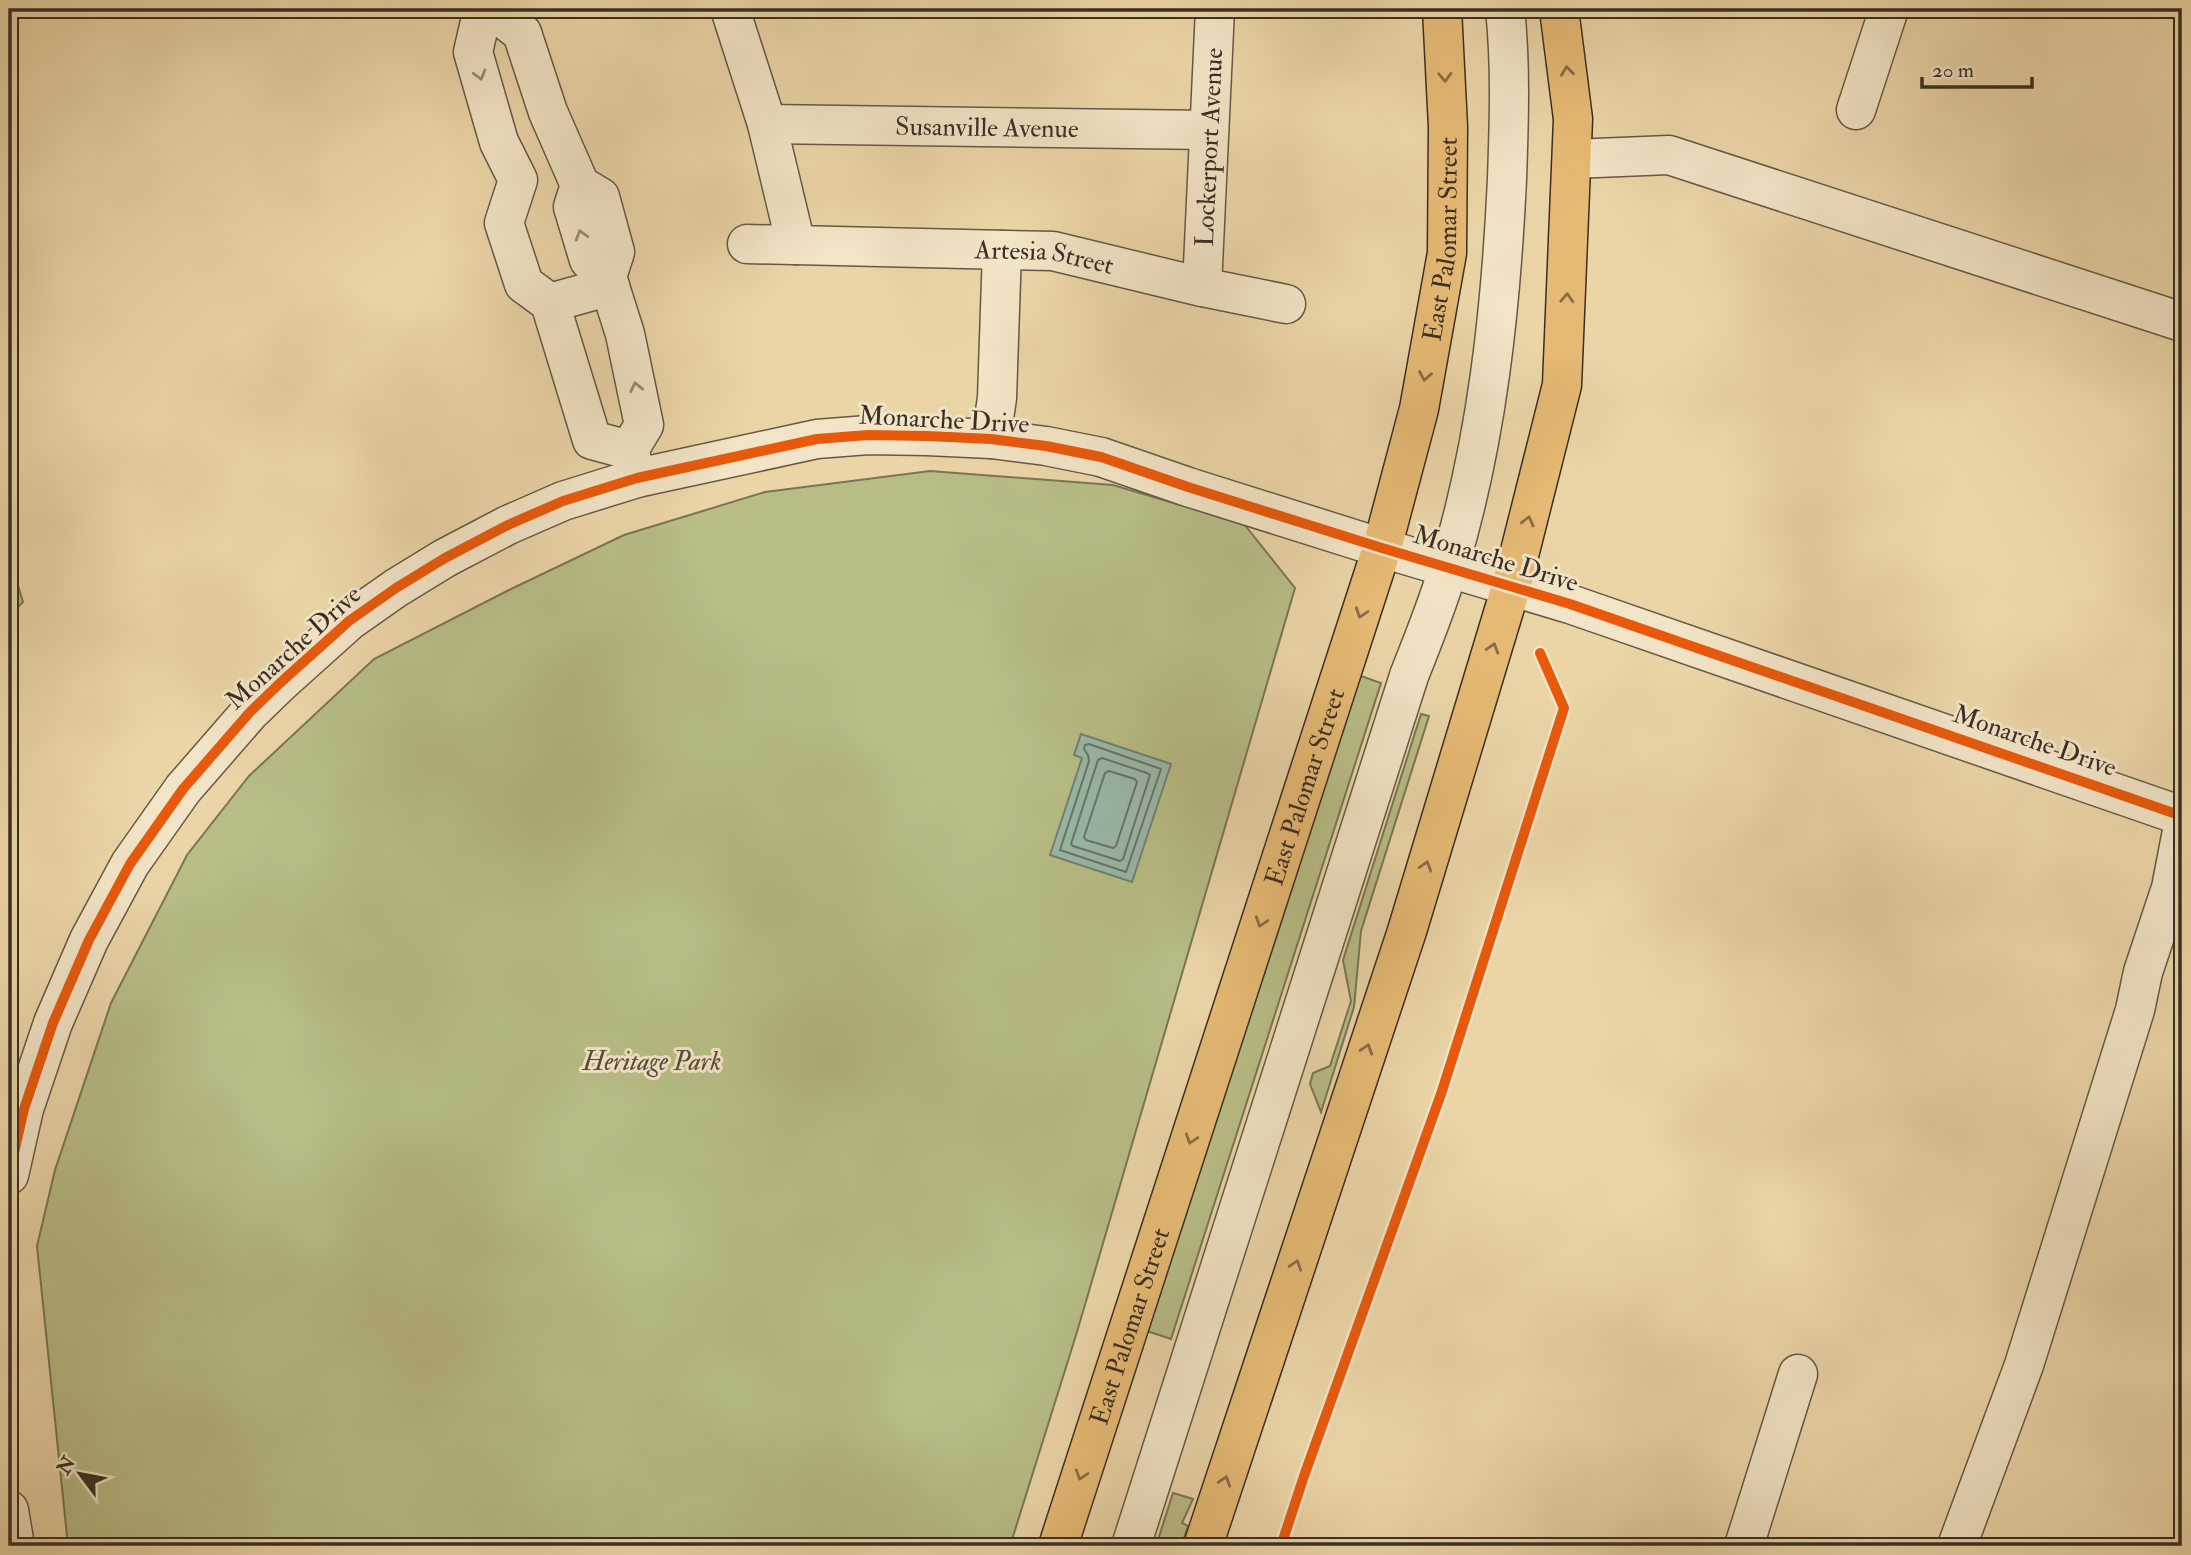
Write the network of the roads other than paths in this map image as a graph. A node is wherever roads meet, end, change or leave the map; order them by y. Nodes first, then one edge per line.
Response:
1 (483, 9) edge
2 (491, 9) edge
3 (730, 9) edge
4 (1215, 9) edge
5 (1442, 9) edge
6 (1506, 9) edge
7 (1559, 9) edge
8 (1889, 9) edge
9 (1856, 110) dead end
10 (767, 124) junction
11 (1209, 130) junction
12 (562, 144) junction
13 (1572, 159) junction
14 (509, 161) junction
15 (747, 244) dead end
16 (796, 246) junction
17 (1002, 250) junction
18 (608, 281) junction
19 (1202, 287) junction
20 (550, 303) junction
21 (1286, 304) dead end
22 (2182, 322) edge
23 (991, 439) junction
24 (633, 464) junction
25 (1382, 548) junction
26 (1449, 568) junction
27 (1511, 587) junction
28 (2182, 816) edge
29 (2182, 831) edge
30 (9, 1175) edge
31 (1798, 1374) dead end
32 (9, 1510) edge
33 (15, 1546) edge
34 (1058, 1546) edge
35 (1131, 1546) edge
36 (1203, 1546) edge
37 (1744, 1546) edge
38 (1957, 1546) edge

1 -> 14 street
2 - 12 street
3 - 10 street
4 - 11 street, Lockerport Avenue
5 -> 25 main road, East Palomar Street
6 - 26 street
13 -> 7 main road
8 - 9 street
10 - 11 street, Susanville Avenue
10 - 16 street
11 - 19 street, Lockerport Avenue
12 - 14 street
18 -> 12 street
13 - 22 street
27 -> 13 main road
14 - 20 street
15 - 16 street, Artesia Street
16 - 17 street, Artesia Street
17 - 19 street, Artesia Street
17 - 23 street
18 - 20 street
24 -> 18 street
19 - 21 street, Artesia Street
20 - 24 street
23 - 24 street, Monarche Drive
23 - 25 street, Monarche Drive
24 - 30 street, Monarche Drive
25 - 26 street, Monarche Drive
25 -> 34 main road, East Palomar Street
26 - 27 street, Monarche Drive
26 - 35 street
27 - 28 street, Monarche Drive
36 -> 27 main road
29 - 38 street
31 - 37 street
32 - 33 street

